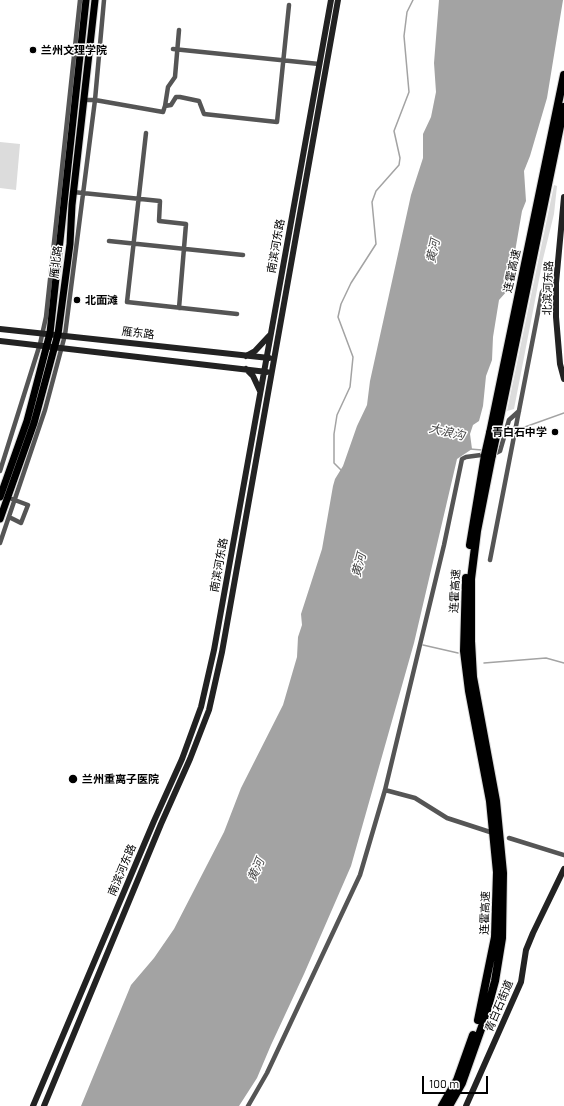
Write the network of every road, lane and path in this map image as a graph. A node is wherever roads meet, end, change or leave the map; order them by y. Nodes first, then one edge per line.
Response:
1 (80, 0) edge
2 (86, 0) edge
3 (95, 0) edge
4 (104, 0) edge
5 (331, 0) edge
6 (338, 0) edge
7 (289, 5) dead end
8 (179, 30) dead end
9 (322, 46) junction
10 (329, 47) junction
11 (175, 49) junction
12 (283, 61) junction
13 (319, 64) junction
14 (564, 75) edge
15 (84, 100) junction
16 (95, 100) junction
17 (165, 106) junction
18 (564, 107) edge
19 (146, 133) dead end
20 (73, 192) junction
21 (83, 194) junction
22 (564, 197) edge
23 (139, 199) junction
24 (109, 241) dead end
25 (134, 244) junction
26 (184, 250) junction
27 (243, 255) dead end
28 (556, 283) junction
29 (179, 308) junction
30 (237, 314) dead end
31 (0, 329) edge
32 (54, 334) junction
33 (270, 335) junction
34 (0, 341) edge
35 (51, 346) junction
36 (246, 356) junction
37 (266, 358) junction
38 (273, 358) junction
39 (246, 370) junction
40 (264, 372) junction
41 (271, 372) junction
42 (564, 379) edge
43 (261, 392) junction
44 (519, 411) junction
45 (493, 433) junction
46 (489, 455) junction
47 (0, 471) edge
48 (7, 498) edge
49 (9, 517) junction
50 (0, 519) edge
51 (0, 543) edge
52 (231, 554) junction
53 (238, 557) junction
54 (490, 560) dead end
55 (385, 790) junction
56 (490, 832) dead end
57 (509, 838) dead end
58 (564, 856) edge
59 (564, 869) edge
60 (33, 1106) edge
61 (44, 1106) edge
62 (248, 1106) edge
63 (442, 1106) edge
64 (450, 1106) edge
65 (466, 1106) edge

1 - 32 street
2 - 32 main road, 雁北路
3 - 15 main road, 雁北路
4 - 16 street
5 - 9 main road, 南滨河东路
6 - 10 main road, 南滨河东路
7 - 12 street
8 - 11 street
9 - 10 main road
9 - 13 main road, 南滨河东路
10 - 38 main road, 南滨河东路
11 - 12 street
11 - 17 street
12 - 13 street
12 - 17 street
13 - 33 main road, 南滨河东路
14 - 45 highway, 连霍高速
15 - 16 street
15 - 20 main road, 雁北路
16 - 17 street
16 - 21 street
18 - 45 highway, 连霍高速
19 - 23 street
20 - 21 street
20 - 32 main road, 雁北路
21 - 23 street
21 - 32 street
22 - 28 main road, 北滨河东路
23 - 25 street
23 - 26 street
24 - 25 street
25 - 26 street
25 - 29 street
26 - 27 street
26 - 29 street
28 - 42 main road, 北滨河东路
28 - 44 street
29 - 30 street
31 - 32 main road, 雁东路
32 - 35 main road, 雁北路
32 - 35 street
32 - 36 main road, 雁东路
33 - 36 main road
33 - 37 main road, 南滨河东路
34 - 35 main road, 雁东路
35 - 39 main road, 雁东路
35 - 47 street
35 - 48 main road, 雁北路
35 - 48 street
36 - 37 main road, 雁东路
37 - 38 main road, 雁东路
37 - 40 main road, 南滨河东路
38 - 41 main road, 南滨河东路
39 - 40 main road, 雁东路
39 - 43 main road
40 - 41 main road, 雁东路
40 - 43 main road, 南滨河东路
41 - 53 main road, 南滨河东路
43 - 52 main road, 南滨河东路
44 - 54 street
44 - 55 street
45 - 46 highway, 连霍高速, bridge
46 - 63 highway, 连霍高速
46 - 64 highway, 连霍高速
48 - 49 street
48 - 49 street
48 - 50 main road, 雁北路
49 - 51 street
52 - 53 main road
52 - 60 main road, 南滨河东路
53 - 61 main road, 南滨河东路
55 - 56 street
55 - 62 street
57 - 58 street
59 - 65 main road, 青白石街道

